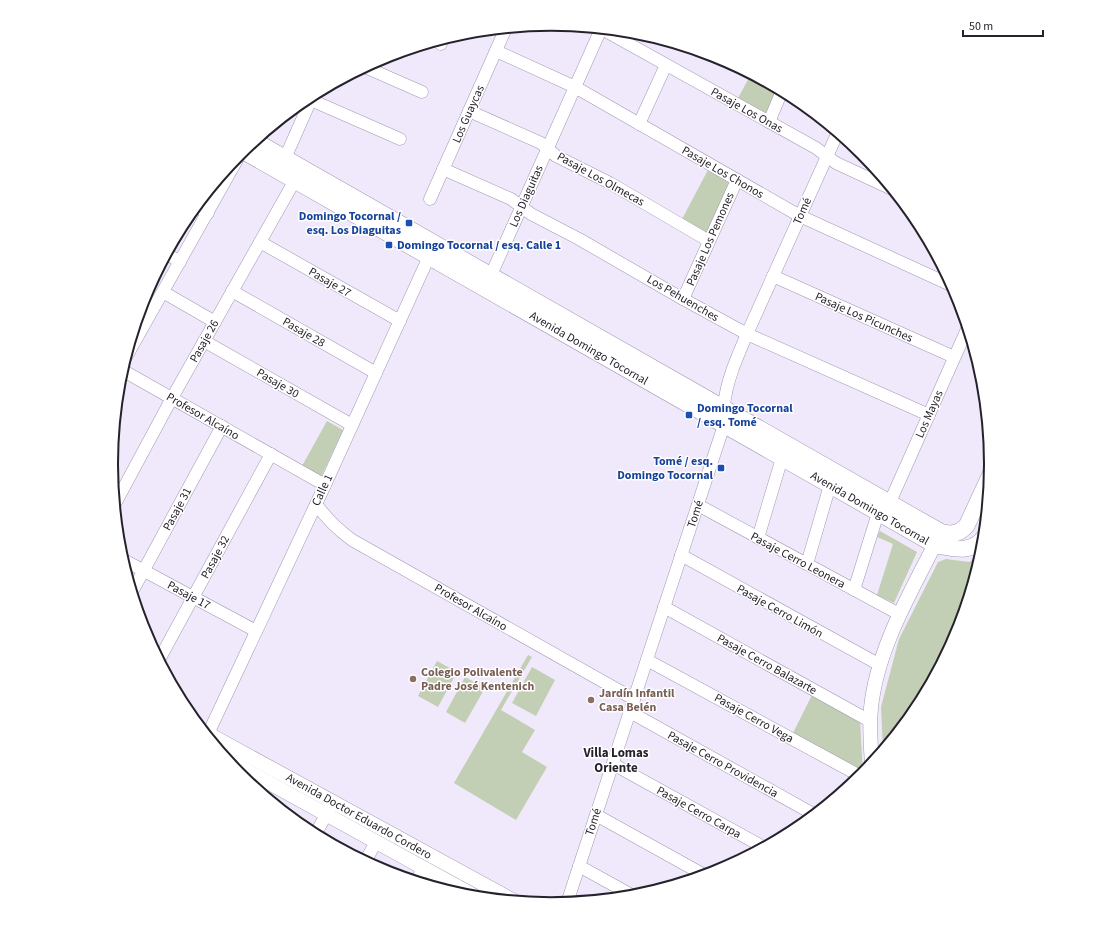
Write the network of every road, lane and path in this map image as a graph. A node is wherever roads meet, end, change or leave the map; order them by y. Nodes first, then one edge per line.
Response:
1 (503, 34) edge
2 (600, 34) edge
3 (614, 36) edge
4 (496, 51) junction
5 (666, 65) junction
6 (372, 70) edge
7 (575, 87) junction
8 (422, 92) dead end
9 (780, 96) edge
10 (317, 100) edge
11 (308, 106) edge
12 (469, 111) junction
13 (769, 122) junction
14 (639, 124) junction
15 (835, 138) edge
16 (400, 139) dead end
17 (259, 145) edge
18 (548, 148) junction
19 (250, 154) edge
20 (827, 156) junction
21 (282, 165) junction
22 (443, 169) junction
23 (229, 175) edge
24 (295, 180) junction
25 (736, 180) junction
26 (880, 183) edge
27 (430, 199) dead end
28 (521, 207) junction
29 (202, 209) edge
30 (208, 213) junction
31 (800, 216) junction
32 (709, 241) junction
33 (260, 242) junction
34 (432, 250) junction
35 (171, 257) edge
36 (180, 262) junction
37 (491, 275) junction
38 (773, 276) junction
39 (944, 282) edge
40 (232, 291) junction
41 (163, 292) junction
42 (683, 299) junction
43 (148, 307) edge
44 (400, 321) junction
45 (215, 322) junction
46 (747, 334) junction
47 (965, 334) edge
48 (204, 341) junction
49 (954, 357) junction
50 (128, 373) edge
51 (376, 373) junction
52 (172, 398) junction
53 (723, 408) junction
54 (929, 415) junction
55 (352, 425) junction
56 (724, 425) junction
57 (222, 426) junction
58 (270, 454) junction
59 (782, 458) junction
60 (325, 485) junction
61 (830, 485) junction
62 (984, 488) edge
63 (119, 496) edge
64 (316, 504) junction
65 (698, 505) junction
66 (884, 507) junction
67 (758, 538) junction
68 (938, 538) junction
69 (978, 543) edge
70 (681, 555) junction
71 (129, 563) edge
72 (807, 564) junction
73 (144, 570) junction
74 (136, 586) edge
75 (854, 590) junction
76 (193, 597) junction
77 (664, 608) junction
78 (899, 614) junction
79 (256, 631) junction
80 (162, 654) edge
81 (647, 660) junction
82 (880, 665) junction
83 (634, 699) junction
84 (630, 712) junction
85 (870, 721) junction
86 (209, 729) edge
87 (220, 742) edge
88 (872, 756) edge
89 (613, 764) junction
90 (240, 766) edge
91 (855, 773) edge
92 (330, 808) junction
93 (810, 812) edge
94 (596, 815) junction
95 (318, 829) edge
96 (376, 842) junction
97 (759, 845) edge
98 (368, 857) edge
99 (579, 866) junction
100 (423, 868) junction
101 (699, 872) edge
102 (419, 877) edge
103 (480, 883) junction
104 (459, 888) edge
105 (477, 891) edge
106 (625, 892) edge
107 (502, 895) edge
108 (569, 897) edge

1 - 4 street, Los Guaycas
2 - 7 street, Los Diaguitas
3 - 5 street, Pasaje Los Onas
4 - 7 street, Pasaje Los Chonos
4 - 12 street, Los Guaycas
5 - 13 street, Pasaje Los Onas
5 - 14 street
6 - 8 street
7 - 14 street, Pasaje Los Chonos
7 - 18 street, Los Diaguitas
9 - 13 street
10 - 16 street
11 - 21 street
12 - 18 street, Pasaje Los Olmecas
12 - 22 street, Los Guaycas
13 - 20 street, Pasaje Los Onas
14 - 25 street, Pasaje Los Chonos
15 - 20 street, Tomé
17 - 21 main road, Avenida Domingo Tocornal
18 - 28 street, Los Diaguitas
18 - 32 street, Pasaje Los Olmecas
19 - 21 main road, Avenida Domingo Tocornal
20 - 26 street, Pasaje Los Onas
20 - 31 street, Tomé
21 - 24 main road, Avenida Domingo Tocornal
21 - 34 main road, Avenida Domingo Tocornal
22 - 27 street, Los Guaycas
22 - 28 street, Los Pehuenches
23 - 30 street
24 - 33 street, Pasaje 26
24 - 34 main road, Avenida Domingo Tocornal
25 - 31 street, Pasaje Los Chonos
25 - 32 street, Pasaje Los Pemones
28 - 37 street, Los Diaguitas
28 - 42 street, Los Pehuenches
29 - 30 street
30 - 36 street
31 - 38 street, Tomé
31 - 39 street, Pasaje Los Chonos
32 - 42 street, Pasaje Los Pemones
33 - 40 street, Pasaje 26
33 - 44 street, Pasaje 27
34 - 37 main road, Avenida Domingo Tocornal
34 - 44 street, Calle 1
34 - 56 main road, Avenida Domingo Tocornal
35 - 36 street
36 - 41 street
37 - 53 main road, Avenida Domingo Tocornal
38 - 46 street, Tomé
38 - 49 street, Pasaje Los Picunches
40 - 45 street, Pasaje 26
40 - 51 street, Pasaje 28
41 - 43 street
41 - 45 street
42 - 46 street, Los Pehuenches
44 - 51 street, Calle 1
45 - 48 street, Pasaje 26
46 - 53 street, Tomé
46 - 54 street, Los Pehuenches
47 - 49 street, Los Mayas
48 - 52 street, Pasaje 26
48 - 55 street, Pasaje 30
49 - 54 street, Los Mayas
50 - 52 street, Profesor Alcaíno
51 - 55 street, Calle 1
52 - 57 street, Profesor Alcaíno
52 - 63 street, Pasaje 26
53 - 56 street, Tomé
53 - 66 main road, Avenida Domingo Tocornal
54 - 66 street, Los Mayas
55 - 60 street, Calle 1
56 - 59 main road, Avenida Domingo Tocornal
56 - 65 street, Tomé
57 - 58 street, Profesor Alcaíno
57 - 73 street, Pasaje 31
58 - 60 street, Profesor Alcaíno
58 - 76 street, Pasaje 32
59 - 61 main road, Avenida Domingo Tocornal
59 - 67 street
60 - 64 street, Calle 1
61 - 66 main road, Avenida Domingo Tocornal
61 - 72 street
62 - 68 main road
64 - 79 street, Calle 1
64 - 83 street, Profesor Alcaíno
65 - 67 street, Pasaje Cerro Leonera
65 - 70 street, Tomé
66 - 68 main road, Avenida Domingo Tocornal
66 - 75 street, Los Mayas
67 - 72 street, Pasaje Cerro Leonera
68 - 69 main road
68 - 78 street
70 - 77 street, Tomé
70 - 82 street, Pasaje Cerro Limón
71 - 73 street, Pasaje 17
72 - 75 street, Pasaje Cerro Leonera
73 - 74 street, Pasaje 31
73 - 76 street, Pasaje 17
75 - 78 street, Pasaje Cerro Leonera
76 - 79 street, Pasaje 17
76 - 80 street, Pasaje 32
77 - 81 street, Tomé
77 - 85 street, Pasaje Cerro Balazarte
78 - 82 street
79 - 86 street, Calle 1
81 - 83 street, Tomé
81 - 91 street, Pasaje Cerro Vega
82 - 85 street
83 - 84 street, Tomé
84 - 89 street, Tomé
84 - 93 street, Pasaje Cerro Providencia
85 - 88 street
87 - 92 street, Avenida Doctor Eduardo Cordero
89 - 94 street, Tomé
89 - 97 street, Pasaje Cerro Carpa
90 - 92 street, Avenida Doctor Eduardo Cordero
92 - 95 street
92 - 96 street, Avenida Doctor Eduardo Cordero
92 - 103 street, Avenida Doctor Eduardo Cordero
94 - 99 street, Tomé
94 - 101 street
96 - 98 street
96 - 100 street, Avenida Doctor Eduardo Cordero
99 - 106 street
99 - 108 street, Tomé
100 - 102 street
100 - 104 street, Avenida Doctor Eduardo Cordero
103 - 105 street
103 - 107 street, Avenida Doctor Eduardo Cordero

